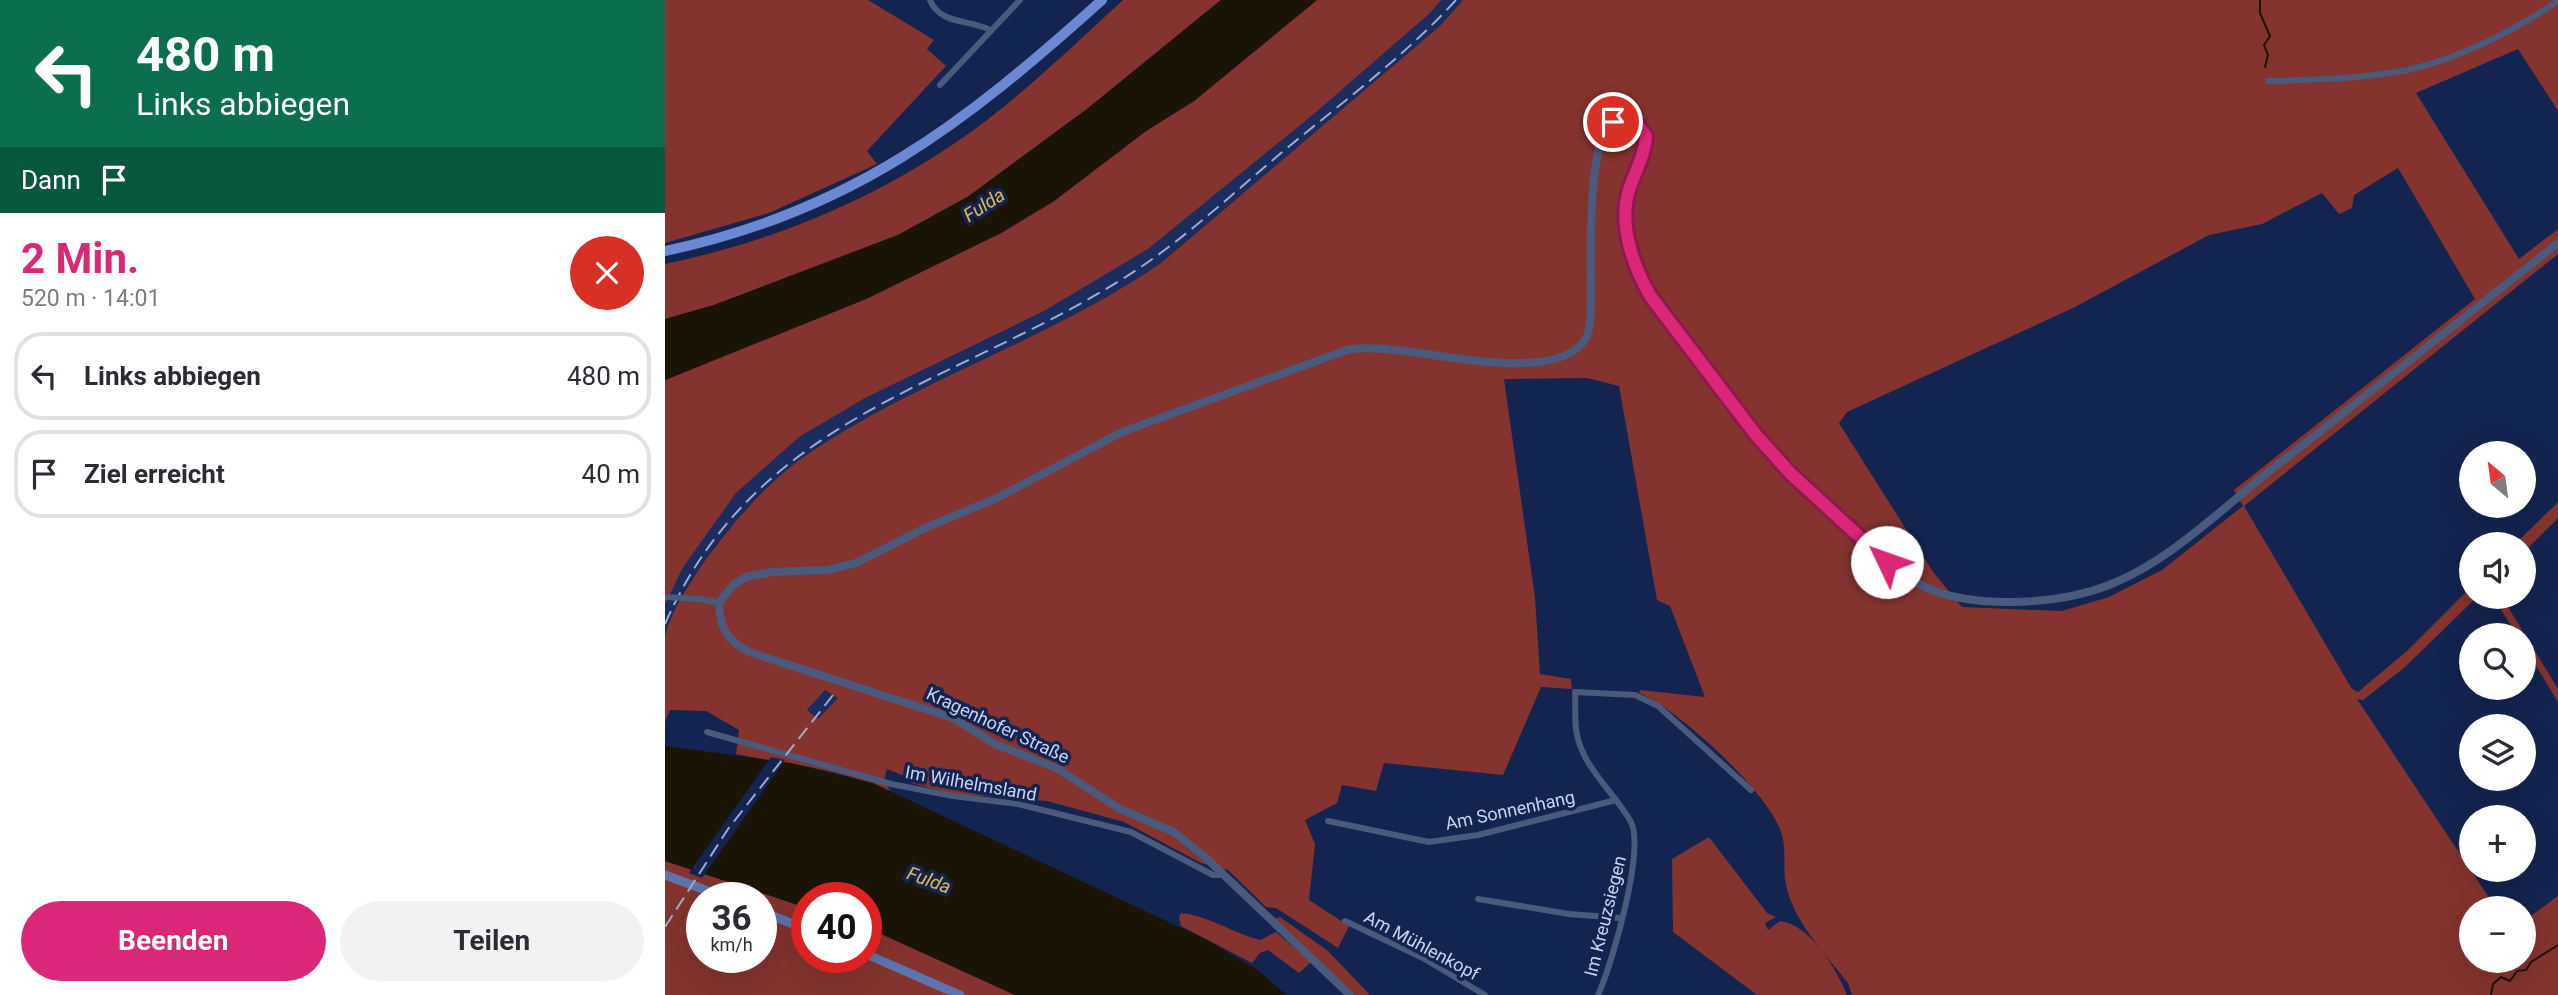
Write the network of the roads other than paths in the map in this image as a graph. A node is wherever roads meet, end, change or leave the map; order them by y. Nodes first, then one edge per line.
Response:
1 (930, 0) edge
2 (1020, 0) edge
3 (1101, 0) edge
4 (2558, 1) edge
5 (990, 30) junction
6 (2268, 81) dead end
7 (940, 85) dead end
8 (2558, 243) edge
9 (665, 251) edge
10 (665, 597) edge
11 (719, 603) junction
12 (707, 732) dead end
13 (1751, 790) dead end
14 (1616, 800) junction
15 (1328, 821) dead end
16 (1224, 875) junction
17 (665, 876) edge
18 (686, 883) edge
19 (1478, 899) dead end
20 (1621, 918) junction
21 (1345, 921) dead end
22 (882, 961) edge
23 (960, 995) edge
24 (1350, 995) edge
25 (1486, 995) edge
26 (1598, 995) edge

1 - 5 street
2 - 5 street
3 - 9 main road
4 - 6 street
5 - 7 street
8 - 11 street
10 - 11 street, bridge
11 - 16 street, Kragenhofer Straße
12 - 16 street, Im Wilhelmsland
13 - 14 street, Im Kreuzsiegen
14 - 15 street, Am Sonnenhang
14 - 20 street, Im Kreuzsiegen
16 - 24 street, Kragenhofer Straße
17 - 18 main road
19 - 20 street
20 - 26 street, Im Kreuzsiegen
21 - 25 street, Am Mühlenkopf
22 - 23 main road

